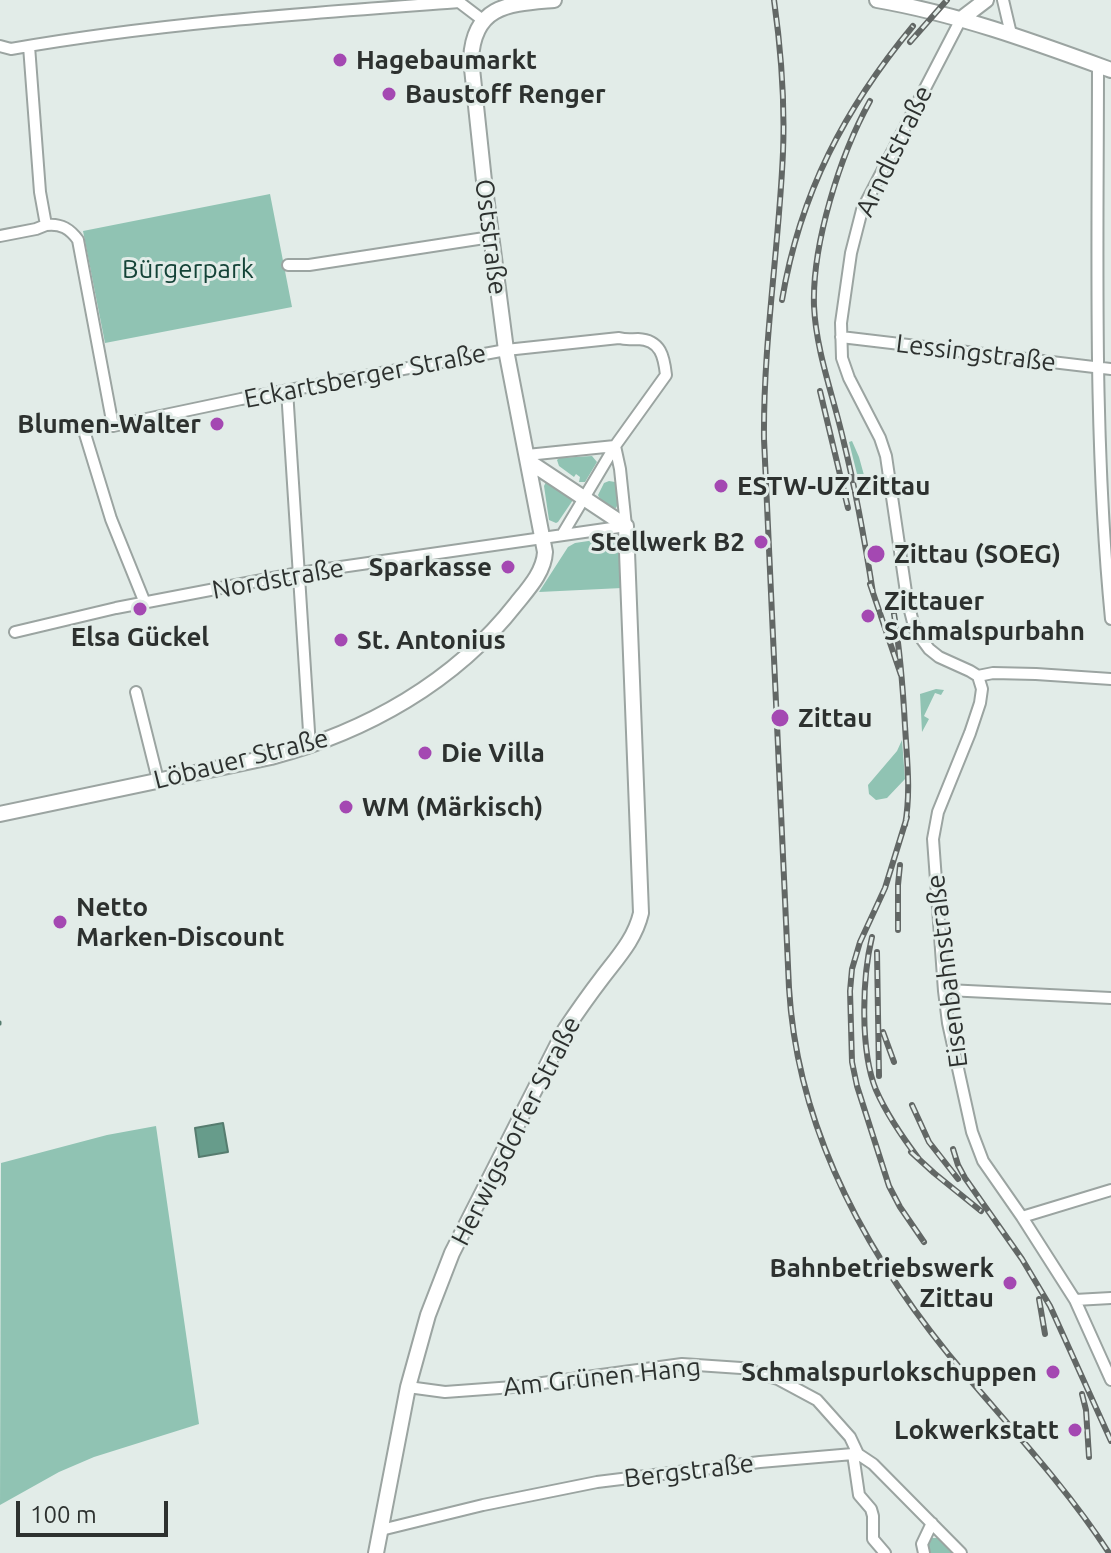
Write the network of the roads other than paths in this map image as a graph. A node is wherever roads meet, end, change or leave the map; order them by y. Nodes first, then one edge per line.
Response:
1 (554, 0) edge
2 (877, 0) edge
3 (986, 0) edge
4 (1003, 0) edge
5 (459, 1) edge
6 (961, 19) junction
7 (484, 21) junction
8 (1011, 34) junction
9 (29, 46) junction
10 (6, 48) edge
11 (0, 58) edge
12 (1104, 68) edge
13 (46, 225) junction
14 (0, 236) edge
15 (491, 237) junction
16 (288, 265) dead end
17 (841, 337) junction
18 (506, 350) junction
19 (1099, 367) junction
20 (1111, 369) edge
21 (287, 390) junction
22 (85, 434) dead end
23 (615, 446) junction
24 (527, 458) junction
25 (584, 498) junction
26 (626, 526) junction
27 (562, 535) junction
28 (543, 538) junction
29 (299, 573) junction
30 (145, 603) junction
31 (1111, 619) edge
32 (15, 632) dead end
33 (978, 676) junction
34 (1111, 679) edge
35 (136, 692) dead end
36 (310, 747) junction
37 (158, 780) junction
38 (0, 814) edge
39 (944, 991) junction
40 (1111, 998) edge
41 (1111, 1190) edge
42 (1022, 1217) junction
43 (1111, 1298) edge
44 (1075, 1300) junction
45 (1111, 1380) edge
46 (408, 1387) junction
47 (856, 1454) junction
48 (932, 1523) junction
49 (381, 1530) junction
50 (376, 1553) edge
51 (885, 1553) edge
52 (924, 1553) edge
53 (961, 1553) edge

1 - 7 main road
2 - 6 main road
3 - 6 main road
4 - 8 street
5 - 7 street
5 - 9 street
6 - 8 main road
6 - 17 street, Arndtstraße
7 - 15 main road, Oststraße
8 - 12 main road
9 - 10 street
9 - 13 street
10 - 11 street
12 - 19 street
13 - 14 street
13 - 21 street, Eckartsberger Straße
15 - 16 street
15 - 18 main road, Oststraße
17 - 19 street, Lessingstraße
17 - 33 street, Arndtstraße
18 - 21 street, Eckartsberger Straße
18 - 23 street, Eckartsberger Straße
18 - 24 main road, Oststraße
19 - 20 street, Lessingstraße
19 - 31 street
21 - 29 street
22 - 30 street
23 - 24 street
23 - 25 street
23 - 26 street
24 - 25 main road
24 - 28 main road, Oststraße
25 - 26 main road
25 - 27 street
26 - 27 street
26 - 46 main road, Herwigsdorfer Straße
27 - 28 street
28 - 29 street, Nordstraße
28 - 36 main road, Löbauer Straße
29 - 30 street, Nordstraße
29 - 36 street
30 - 32 street, Nordstraße
33 - 34 street
33 - 39 street, Eisenbahnstraße
35 - 37 street
36 - 37 main road, Löbauer Straße
37 - 38 main road, Löbauer Straße
39 - 40 street
39 - 42 street, Eisenbahnstraße
41 - 42 street
42 - 44 street, Eisenbahnstraße
43 - 44 street
44 - 45 street, Eisenbahnstraße
46 - 47 street, Am Grünen Hang
46 - 49 main road, Herwigsdorfer Straße
47 - 48 street
47 - 49 street, Bergstraße
47 - 51 street
48 - 52 street
48 - 53 street
49 - 50 main road, Herwigsdorfer Straße

